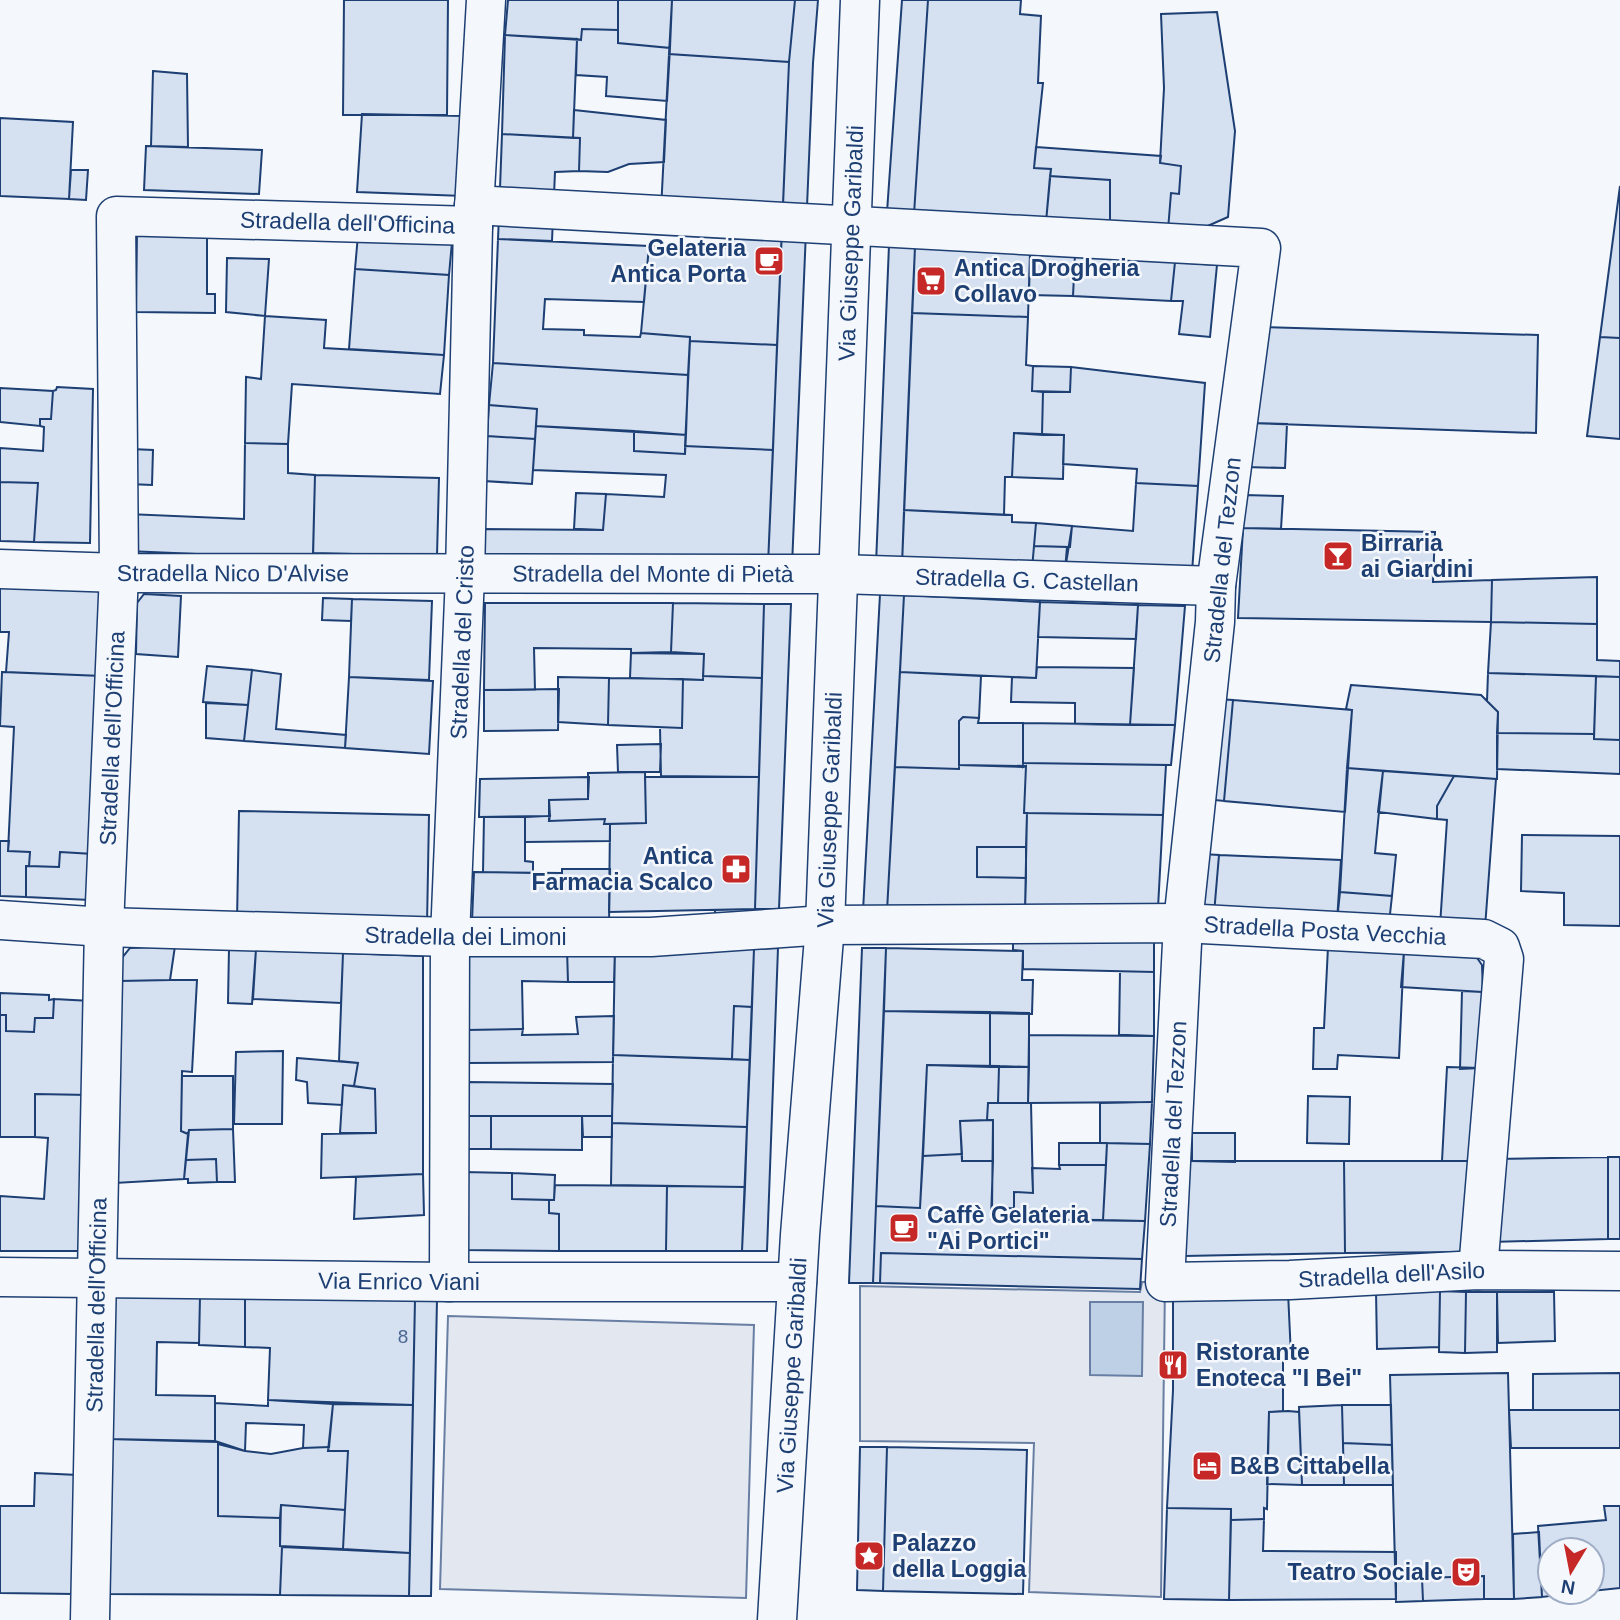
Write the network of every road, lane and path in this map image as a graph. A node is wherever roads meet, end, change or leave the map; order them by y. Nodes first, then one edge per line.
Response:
1 (486, 0) edge
2 (860, 0) edge
3 (474, 216) junction
4 (850, 225) junction
5 (0, 569) edge
6 (119, 573) junction
7 (839, 574) junction
8 (465, 575) junction
9 (1216, 586) junction
10 (0, 920) edge
11 (1183, 923) junction
12 (825, 925) junction
13 (104, 926) junction
14 (450, 937) junction
15 (1478, 1270) junction
16 (1620, 1271) edge
17 (0, 1277) edge
18 (97, 1278) junction
19 (449, 1282) junction
20 (797, 1282) junction
21 (1165, 1282) joint
22 (90, 1620) edge
23 (777, 1620) edge

1 - 3 street, Stradella del Cristo
2 - 4 street, Via Giuseppe Garibaldi
3 - 4 street
3 - 6 street, Stradella dell'Officina
3 - 8 street, Stradella del Cristo
4 - 7 street, Via Giuseppe Garibaldi
4 - 9 street, Stradella del Tezzon
5 - 6 street, Stradella Nico D'Alvise
6 - 8 street, Stradella Nico D'Alvise
6 - 13 street, Stradella dell'Officina
7 - 8 street, Stradella del Monte di Pietà
7 - 9 street, Stradella G. Castellan
7 - 12 street, Via Giuseppe Garibaldi
8 - 14 street, Stradella del Cristo
9 - 11 street, Stradella del Tezzon
10 - 13 street, Stradella dei Limoni
11 - 12 street, Stradella Posta Vecchia
11 - 15 street, Stradella Posta Vecchia
11 - 21 street, Stradella del Tezzon
12 - 14 street, Stradella dei Limoni
12 - 20 street, Via Giuseppe Garibaldi
13 - 14 street, Stradella dei Limoni
13 - 18 street, Stradella dell'Officina
14 - 19 street, Stradella del Cristo
15 - 16 street, Stradella dell'Asilo
15 - 21 street, Stradella dell'Asilo
17 - 18 street, Via Enrico Viani
18 - 19 street, Via Enrico Viani
18 - 22 street, Stradella dell'Officina
19 - 20 street, Via Enrico Viani
20 - 23 street, Via Giuseppe Garibaldi

